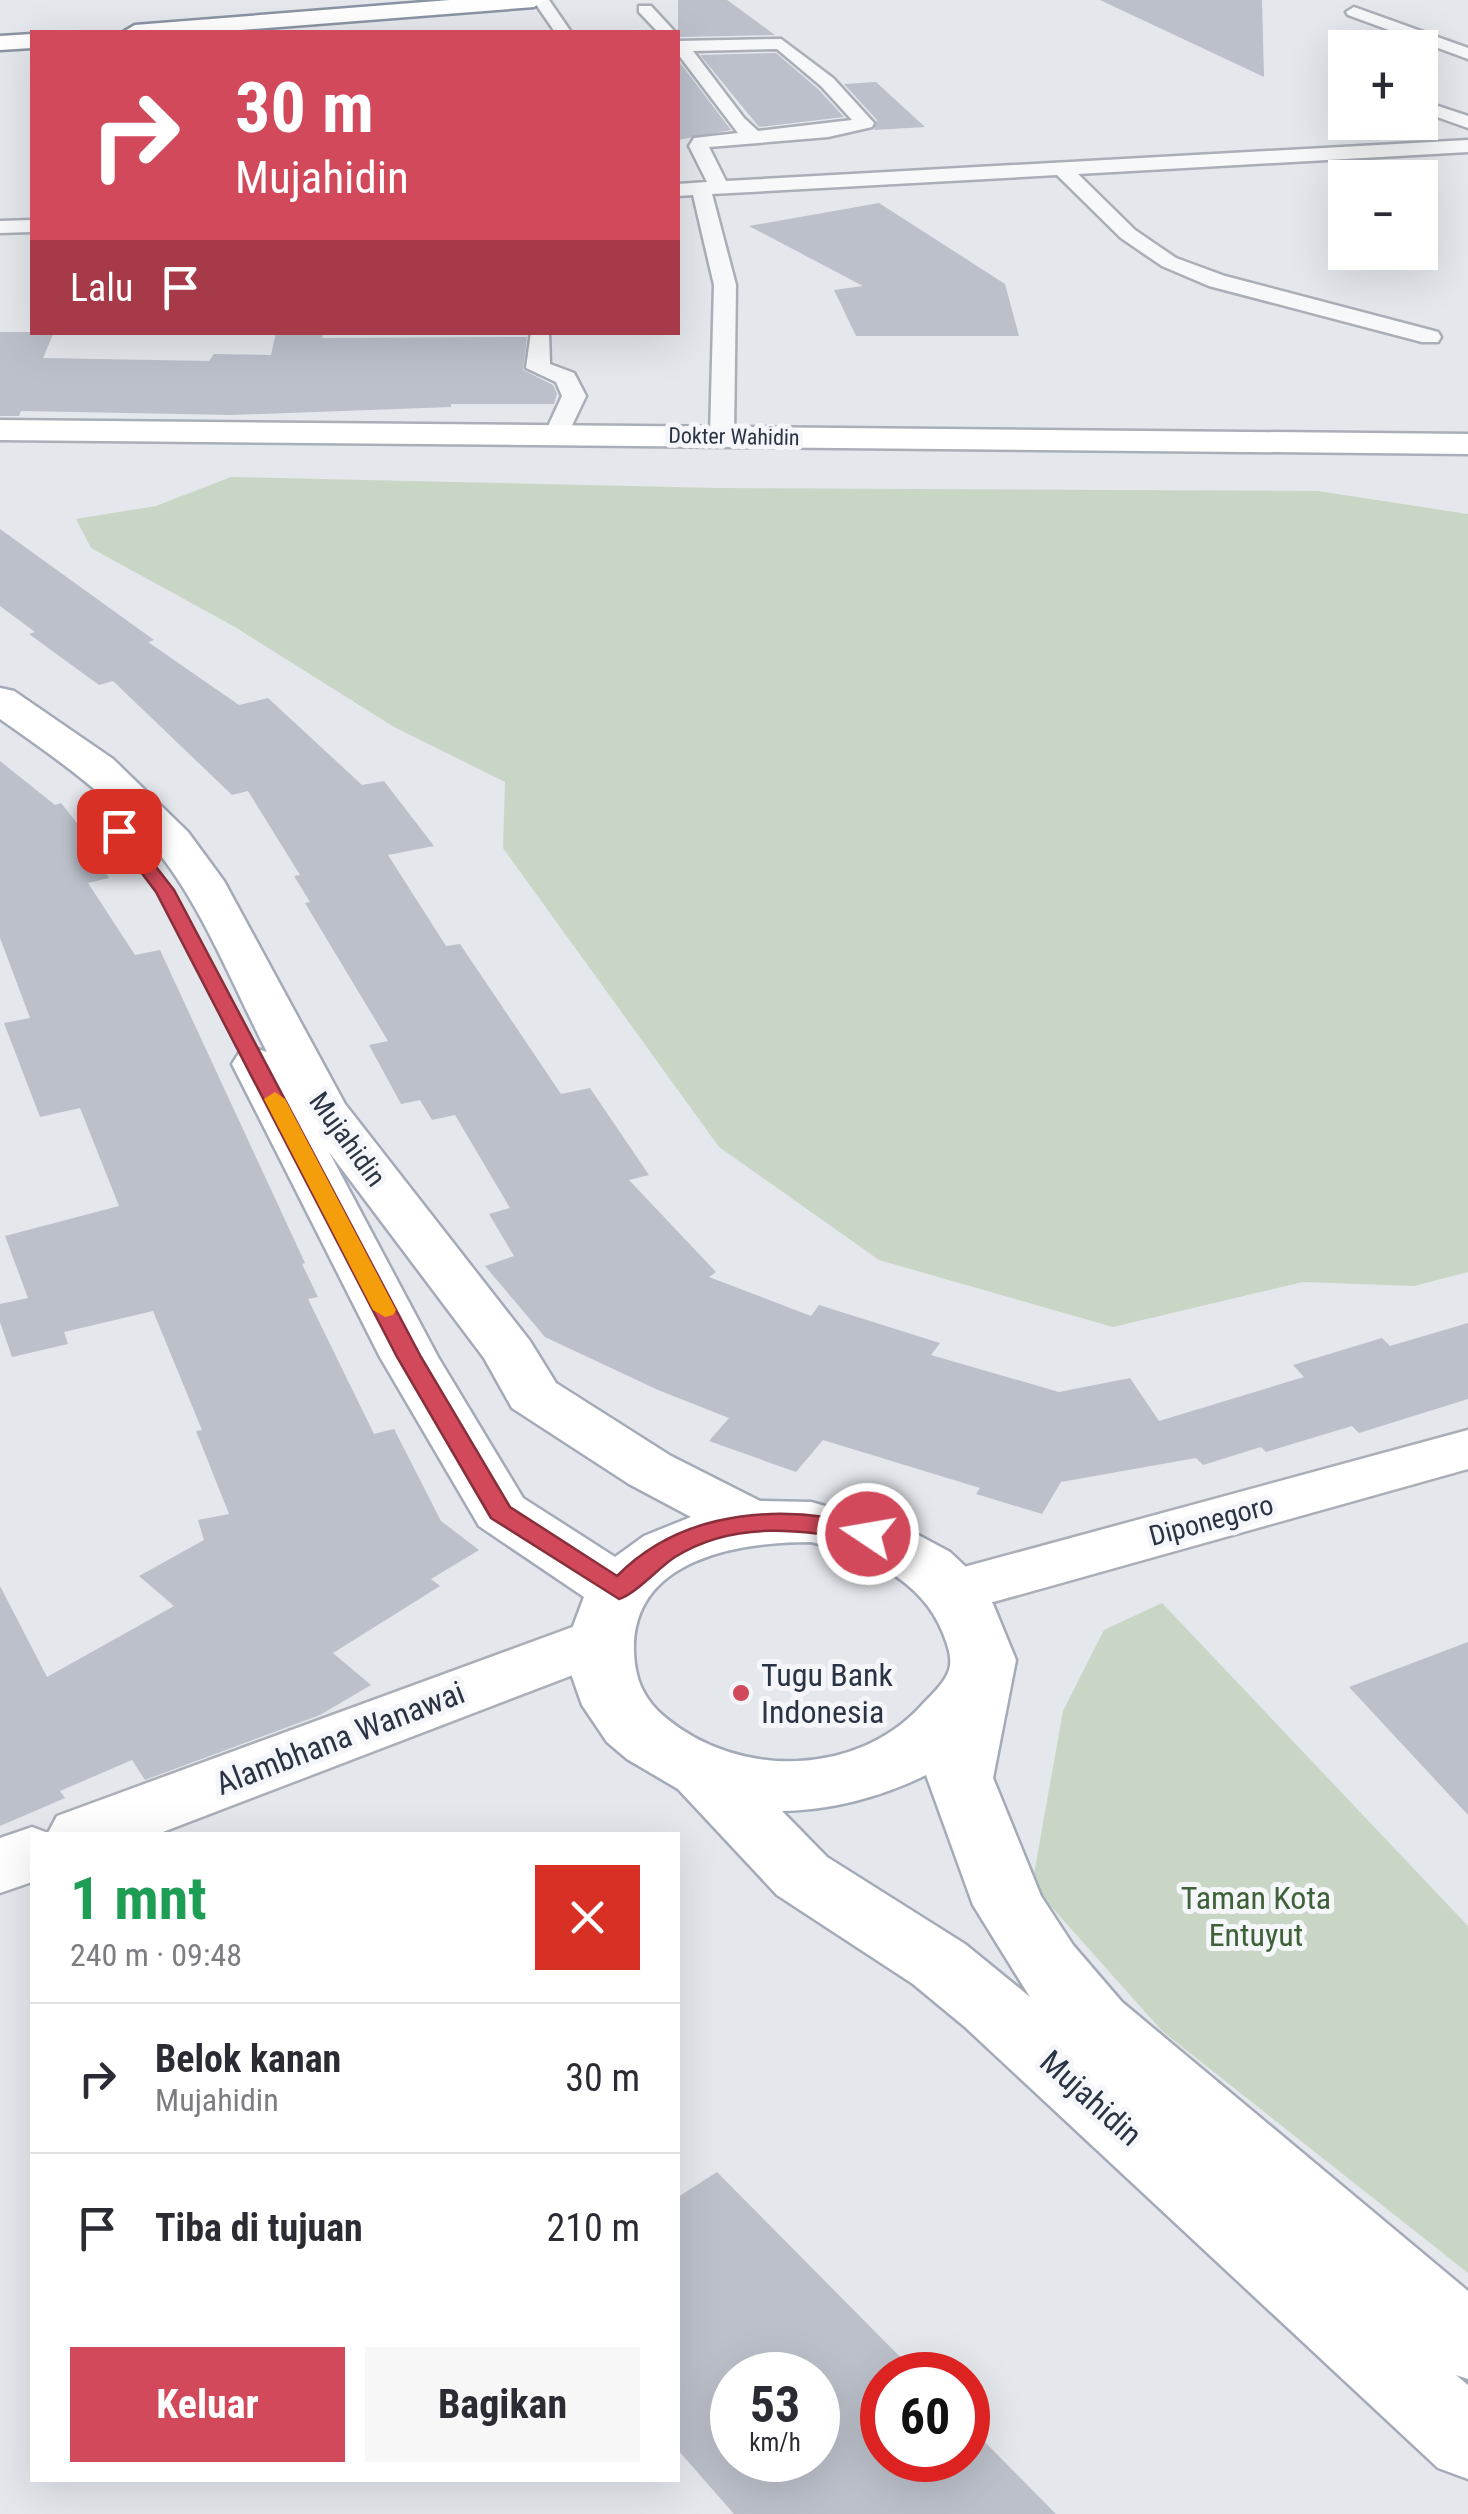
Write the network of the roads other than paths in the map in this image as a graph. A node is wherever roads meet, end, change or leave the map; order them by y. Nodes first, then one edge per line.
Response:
1 (579, 0) edge
2 (538, 1) edge
3 (645, 9) dead end
4 (1354, 12) dead end
5 (161, 30) edge
6 (209, 30) edge
7 (561, 30) edge
8 (665, 30) edge
9 (680, 41) edge
10 (30, 43) edge
11 (0, 45) edge
12 (680, 48) edge
13 (1468, 54) edge
14 (1438, 111) edge
15 (1468, 122) edge
16 (754, 137) junction
17 (1468, 146) edge
18 (1060, 167) junction
19 (710, 188) junction
20 (680, 190) edge
21 (30, 226) edge
22 (0, 227) edge
23 (540, 336) dead end
24 (1430, 337) dead end
25 (0, 430) edge
26 (556, 434) junction
27 (722, 436) junction
28 (1468, 444) edge
29 (0, 700) edge
30 (0, 736) edge
31 (1468, 1449) edge
32 (752, 1522) junction
33 (954, 1591) junction
34 (608, 1616) junction
35 (981, 1676) junction
36 (703, 1772) junction
37 (89, 1832) edge
38 (30, 1855) edge
39 (0, 1866) edge
40 (1468, 2342) edge
41 (1468, 2440) edge

1 - 2 main road
2 - 5 main road
2 - 6 main road
2 - 7 street
3 - 8 street
4 - 13 street
9 - 16 street
10 - 11 main road
12 - 16 street
14 - 15 street
16 - 19 street
17 - 18 street
18 - 19 street
18 - 24 street
19 - 20 street
19 - 27 street
21 - 22 street
23 - 26 street
25 - 26 main road, Dokter Wahidin
26 - 27 main road, Dokter Wahidin
27 - 28 main road, Dokter Wahidin
29 - 32 main road, Mujahidin
30 - 34 main road, Mujahidin
31 - 33 main road, Diponegoro
32 - 33 main road
32 - 34 main road
33 - 35 main road
34 - 36 main road
34 - 37 main road, Alambhana Wanawai
35 - 36 main road
35 - 40 main road, Mujahidin
36 - 41 main road, Mujahidin
38 - 39 main road

